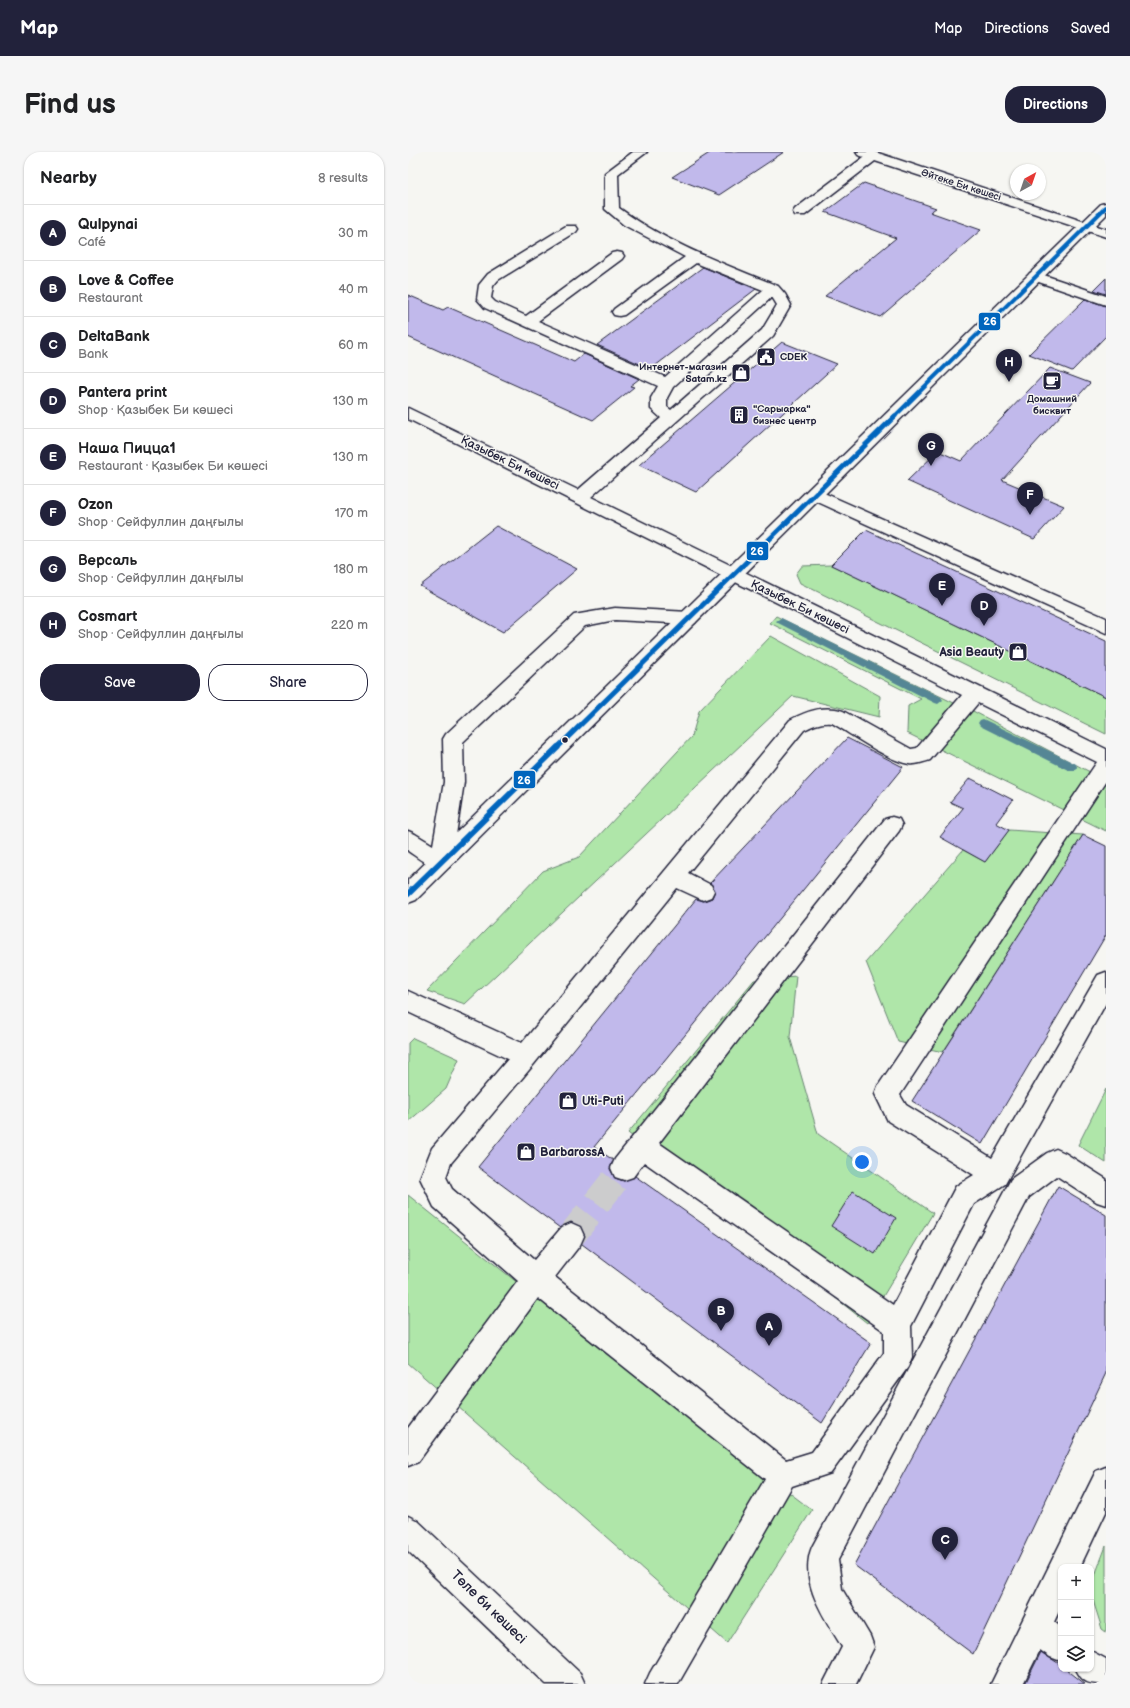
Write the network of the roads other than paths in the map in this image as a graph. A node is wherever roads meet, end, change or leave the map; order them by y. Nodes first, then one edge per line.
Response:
1 (641, 152) edge
2 (867, 154) edge
3 (1106, 207) edge
4 (800, 212) dead end
5 (1086, 226) junction
6 (571, 229) dead end
7 (1106, 233) edge
8 (617, 256) dead end
9 (695, 257) junction
10 (1035, 276) junction
11 (773, 288) junction
12 (1106, 301) edge
13 (619, 312) dead end
14 (527, 322) junction
15 (667, 384) junction
16 (408, 413) edge
17 (671, 417) junction
18 (816, 494) junction
19 (579, 498) junction
20 (734, 574) junction
21 (689, 618) junction
22 (1106, 626) edge
23 (975, 693) junction
24 (1106, 758) edge
25 (1106, 765) edge
26 (892, 825) dead end
27 (408, 840) edge
28 (441, 861) junction
29 (674, 876) junction
30 (703, 891) dead end
31 (408, 894) edge
32 (1106, 982) edge
33 (408, 1001) edge
34 (526, 1056) junction
35 (642, 1146) junction
36 (624, 1168) tunnel mouth
37 (996, 1175) junction
38 (1106, 1193) edge
39 (570, 1236) tunnel mouth
40 (536, 1279) junction
41 (897, 1324) junction
42 (408, 1452) edge
43 (783, 1475) junction
44 (1106, 1481) edge
45 (408, 1531) edge
46 (1065, 1564) edge
47 (1058, 1580) edge
48 (1035, 1627) junction
49 (1058, 1644) edge
50 (1094, 1670) edge
51 (1106, 1678) edge
52 (569, 1684) edge
53 (661, 1684) edge
54 (839, 1684) edge
55 (1007, 1684) edge

1 - 9 main road
2 - 4 main road
2 - 5 main road, Әйтеке Би көшесі
3 - 5 main road
5 - 7 main road, Әйтеке Би көшесі
5 - 10 main road
6 - 14 main road
8 - 14 main road
9 - 11 main road
9 - 13 main road
10 - 12 main road
10 - 18 main road
11 - 15 main road
11 - 17 main road
14 - 15 main road
15 - 17 main road
16 - 19 main road, Қазыбек Би көшесі
17 - 19 main road
18 - 20 main road
18 - 22 main road
19 - 20 main road, Қазыбек Би көшесі
20 - 21 main road
20 - 23 main road, Қазыбек Би көшесі
21 - 28 main road
21 - 28 main road
23 - 24 main road, Қазыбек Би көшесі
23 - 29 main road
25 - 37 main road
26 - 35 main road
27 - 28 main road
28 - 31 main road
29 - 30 main road
29 - 34 main road
32 - 37 main road
33 - 34 main road
34 - 40 main road
35 - 36 main road
35 - 41 main road
37 - 41 main road
38 - 54 main road
39 - 40 main road
40 - 42 main road
40 - 43 main road
41 - 43 main road
43 - 53 main road
44 - 46 main road
45 - 52 main road, Төле би көшесі
47 - 48 main road
48 - 49 main road
48 - 55 main road
50 - 51 main road

